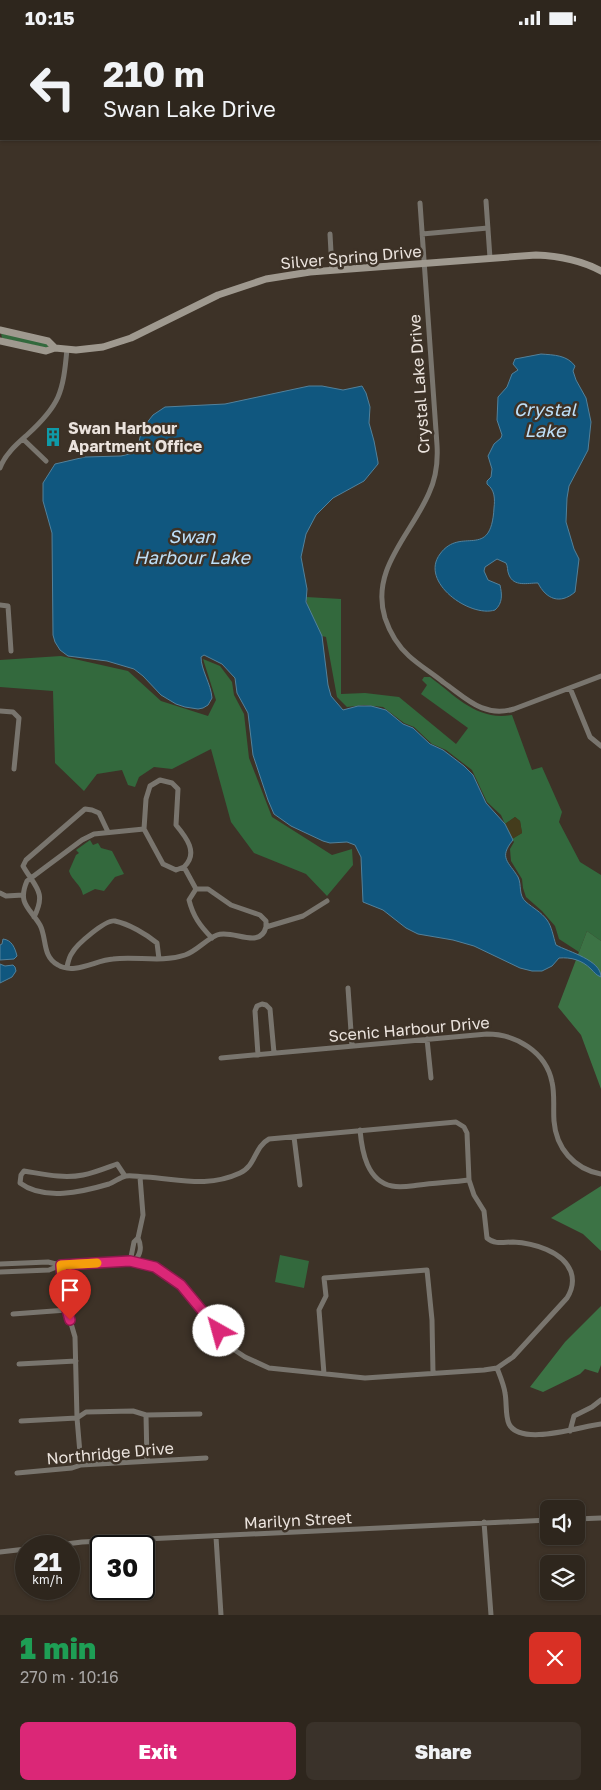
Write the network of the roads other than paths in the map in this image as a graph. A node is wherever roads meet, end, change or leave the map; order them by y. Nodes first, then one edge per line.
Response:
1 (486, 201) dead end
2 (420, 203) dead end
3 (488, 228) junction
4 (330, 234) dead end
5 (422, 234) junction
6 (490, 259) junction
7 (424, 263) junction
8 (332, 271) junction
9 (601, 271) edge
10 (0, 330) edge
11 (0, 341) edge
12 (55, 348) junction
13 (67, 349) junction
14 (23, 439) junction
15 (46, 461) dead end
16 (0, 468) edge
17 (0, 605) edge
18 (11, 651) dead end
19 (601, 676) edge
20 (570, 688) junction
21 (0, 711) edge
22 (601, 746) edge
23 (14, 769) dead end
24 (144, 829) junction
25 (108, 832) junction
26 (184, 867) junction
27 (32, 877) junction
28 (196, 889) junction
29 (3, 895) edge
30 (23, 895) junction
31 (0, 900) edge
32 (327, 901) dead end
33 (34, 917) junction
34 (266, 927) junction
35 (212, 937) junction
36 (159, 959) junction
37 (67, 967) junction
38 (348, 988) dead end
39 (427, 1039) junction
40 (352, 1046) junction
41 (274, 1053) junction
42 (258, 1055) junction
43 (221, 1058) dead end
44 (431, 1078) dead end
45 (360, 1130) junction
46 (294, 1137) junction
47 (601, 1173) edge
48 (125, 1176) junction
49 (140, 1177) junction
50 (469, 1180) junction
51 (300, 1185) dead end
52 (134, 1261) junction
53 (0, 1264) edge
54 (61, 1265) junction
55 (0, 1272) edge
56 (67, 1310) junction
57 (13, 1313) dead end
58 (76, 1361) junction
59 (19, 1364) dead end
60 (497, 1368) junction
61 (434, 1373) junction
62 (324, 1374) junction
63 (601, 1401) edge
64 (200, 1414) dead end
65 (146, 1415) junction
66 (77, 1418) junction
67 (20, 1421) dead end
68 (601, 1424) edge
69 (570, 1431) junction
70 (206, 1458) dead end
71 (147, 1461) junction
72 (81, 1465) junction
73 (17, 1473) dead end
74 (601, 1518) edge
75 (585, 1519) edge
76 (540, 1520) edge
77 (484, 1522) junction
78 (216, 1537) junction
79 (80, 1542) edge
80 (15, 1550) edge
81 (0, 1552) edge
82 (221, 1615) edge
83 (491, 1615) edge

1 - 3 street
2 - 5 street, Crystal Lake Drive
3 - 5 street
3 - 6 street
4 - 8 street
5 - 7 street, Crystal Lake Drive
6 - 7 street, Silver Spring Drive
6 - 9 street, Silver Spring Drive
7 - 8 street, Silver Spring Drive
7 - 20 street, Crystal Lake Drive
8 - 13 street, Silver Spring Drive
10 - 12 street, Silver Spring Drive
11 - 12 street, Silver Spring Drive
12 - 13 street, Silver Spring Drive
13 - 14 street
14 - 15 street
14 - 16 street
17 - 18 street
19 - 20 street, Crystal Lake Drive
20 - 22 street
21 - 23 street
24 - 25 street
24 - 26 street
24 - 26 street
25 - 27 street
25 - 27 street
26 - 28 street
27 - 30 street
27 - 33 street
28 - 34 street
28 - 35 street
29 - 30 street
29 - 31 street
30 - 33 street
32 - 34 street
33 - 37 street
34 - 35 street
35 - 36 street
36 - 37 street
36 - 37 street
38 - 40 street
39 - 40 street, Scenic Harbour Drive
39 - 44 street
39 - 47 street, Scenic Harbour Drive
40 - 41 street, Scenic Harbour Drive
41 - 42 street, Scenic Harbour Drive
41 - 42 street
42 - 43 street, Scenic Harbour Drive
45 - 46 street
45 - 50 street
45 - 50 street
46 - 49 street
46 - 51 street
48 - 48 street
48 - 49 street
49 - 52 street
50 - 60 street
52 - 54 street
52 - 62 street
53 - 54 street
54 - 55 street
54 - 56 street
56 - 57 street
56 - 58 street
58 - 59 street
58 - 66 street
60 - 61 street
60 - 69 street
61 - 62 street
61 - 62 street
63 - 69 street
64 - 65 street, Northridge Drive
65 - 66 street, Northridge Drive
65 - 71 street
66 - 67 street, Northridge Drive
66 - 72 street
68 - 69 street
70 - 71 street, Northridge Drive
71 - 72 street, Northridge Drive
72 - 73 street, Northridge Drive
74 - 75 street
76 - 77 street, Marilyn Street
77 - 78 street, Marilyn Street
77 - 83 street
78 - 79 street, Marilyn Street
78 - 82 street
80 - 81 street

